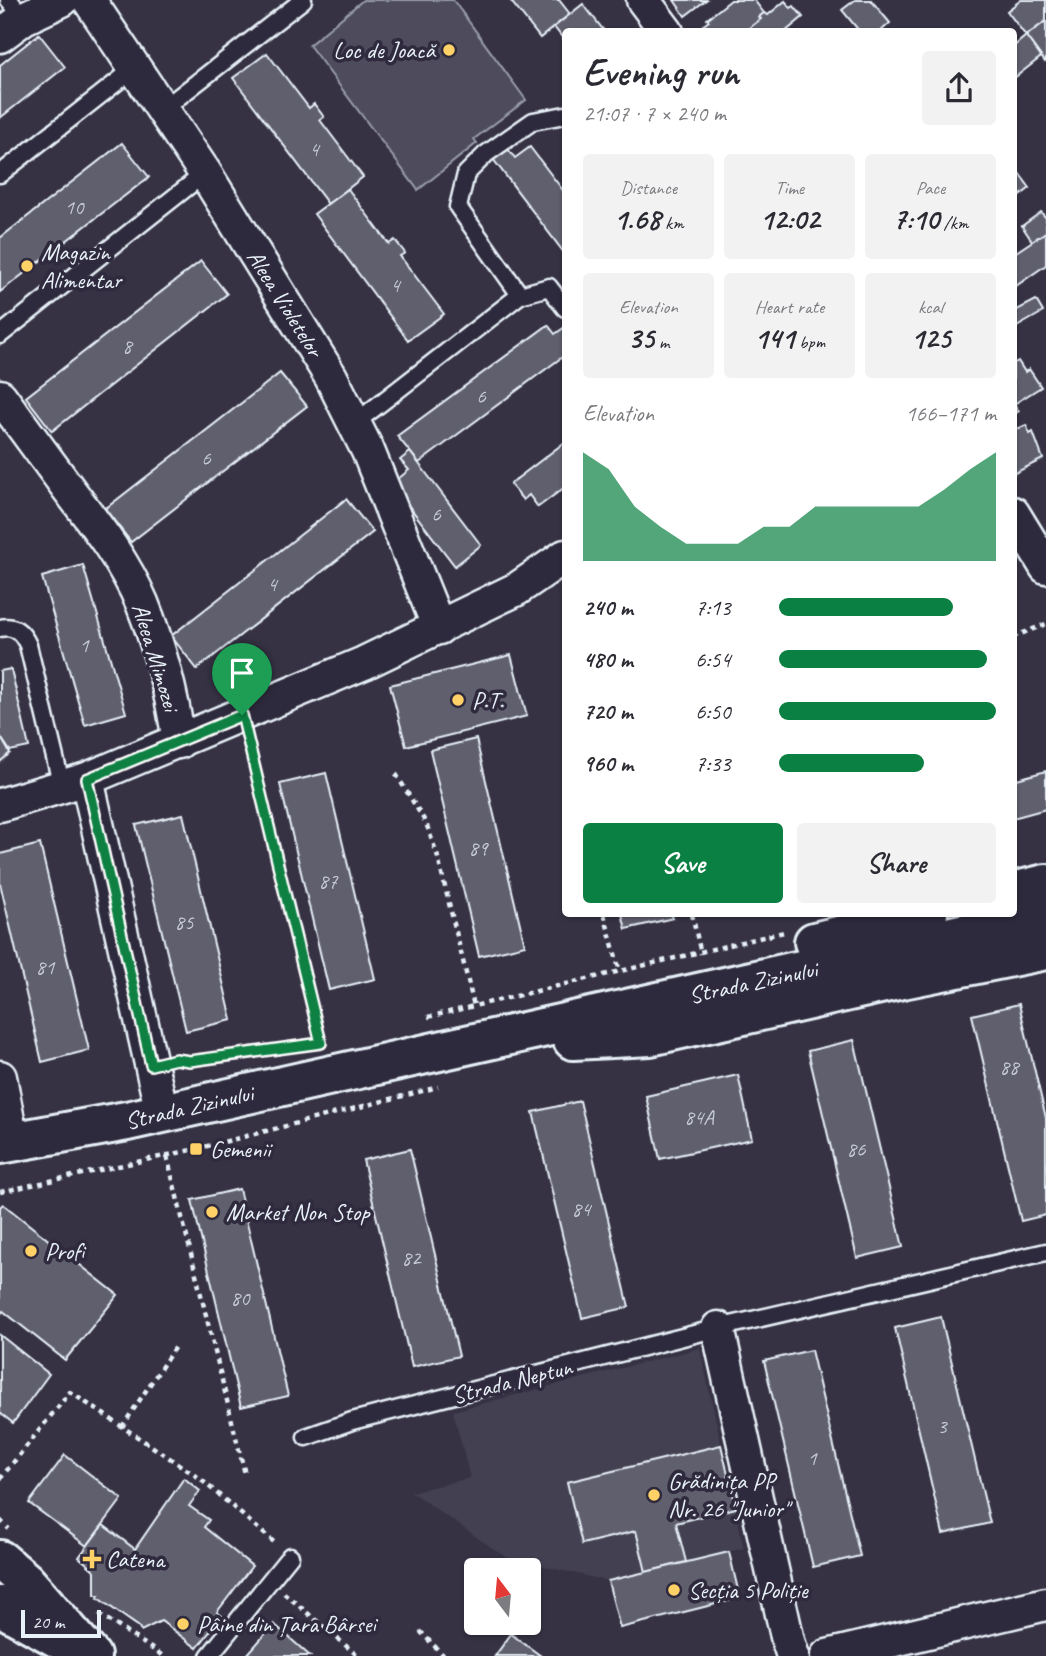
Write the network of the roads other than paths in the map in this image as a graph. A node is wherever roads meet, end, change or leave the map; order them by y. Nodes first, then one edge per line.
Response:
1 (62, 0) edge
2 (89, 0) edge
3 (303, 0) edge
4 (643, 0) edge
5 (11, 18) edge
6 (664, 28) edge
7 (136, 67) junction
8 (163, 109) junction
9 (562, 116) edge
10 (205, 173) junction
11 (0, 174) edge
12 (520, 295) junction
13 (562, 304) edge
14 (0, 335) edge
15 (0, 396) edge
16 (355, 423) junction
17 (1017, 520) edge
18 (562, 558) edge
19 (1046, 567) edge
20 (0, 628) edge
21 (439, 628) junction
22 (179, 742) junction
23 (75, 783) junction
24 (0, 806) edge
25 (1046, 884) edge
26 (1017, 891) edge
27 (1046, 915) edge
28 (914, 917) edge
29 (1046, 950) edge
30 (459, 1046) junction
31 (0, 1077) edge
32 (162, 1113) junction
33 (6, 1143) edge
34 (1046, 1252) edge
35 (719, 1328) junction
36 (306, 1437) dead end
37 (289, 1556) road end
38 (0, 1560) edge
39 (1046, 1604) edge
40 (0, 1606) edge
41 (978, 1619) junction
42 (90, 1656) edge
43 (209, 1656) edge
44 (793, 1656) edge
45 (827, 1656) edge
46 (933, 1656) edge

1 - 5 street
2 - 7 street, Aleea Violetelor
3 - 8 lane
4 - 6 street
7 - 8 street, Aleea Violetelor
7 - 11 lane
8 - 10 street, Aleea Violetelor
9 - 12 lane
10 - 14 lane
10 - 16 street, Aleea Violetelor
12 - 13 lane
12 - 16 lane
15 - 22 street, Aleea Mimozei
16 - 21 street, Aleea Violetelor
17 - 19 street
18 - 21 street, Aleea Mimozei
20 - 23 lane
21 - 22 street, Aleea Mimozei
22 - 23 street
23 - 24 street
23 - 32 street
25 - 26 main road
27 - 30 main road, Strada Zizinului
28 - 30 main road, Strada Zizinului
29 - 30 main road, Strada Zizinului
30 - 32 main road, Strada Zizinului
31 - 33 street
32 - 33 main road, Strada Zizinului
34 - 35 lane, Strada Neptun
35 - 36 lane, Strada Neptun
35 - 44 street
37 - 43 lane
38 - 42 main road
39 - 41 street
40 - 42 main road
41 - 45 street
41 - 46 street

